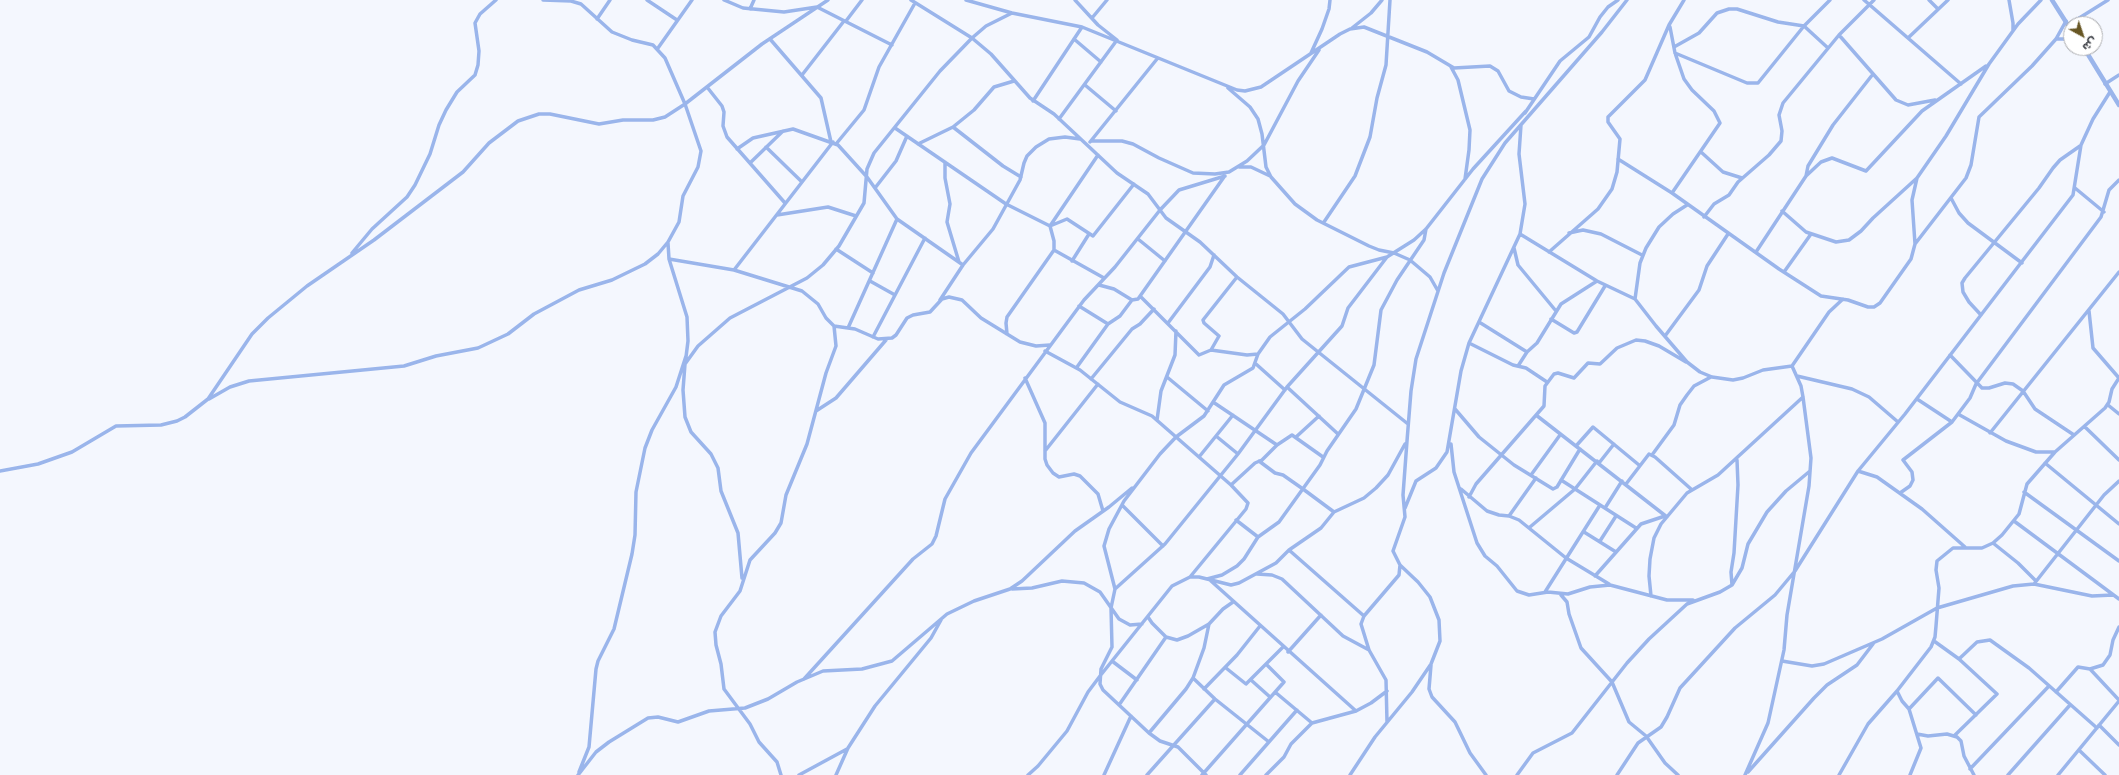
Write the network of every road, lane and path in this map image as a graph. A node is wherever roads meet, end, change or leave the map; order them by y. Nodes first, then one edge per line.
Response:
1 (496, 0) edge
2 (543, 0) edge
3 (610, 0) edge
4 (647, 0) edge
5 (692, 0) edge
6 (724, 0) edge
7 (754, 0) edge
8 (826, 0) edge
9 (862, 0) edge
10 (911, 0) edge
11 (966, 0) edge
12 (1075, 0) edge
13 (1107, 0) edge
14 (1330, 0) edge
15 (1382, 0) edge
16 (1390, 0) edge
17 (1618, 0) edge
18 (1627, 0) edge
19 (1684, 0) edge
20 (1830, 0) edge
21 (1865, 0) edge
22 (1874, 0) edge
23 (1929, 0) edge
24 (1948, 0) edge
25 (2009, 0) edge
26 (2041, 0) edge
27 (2052, 0) edge
28 (2108, 0) edge
29 (654, 2) edge
30 (916, 2) junction
31 (1870, 5) junction
32 (817, 7) junction
33 (750, 9) junction
34 (1938, 9) junction
35 (1862, 12) junction
36 (1012, 13) junction
37 (2082, 16) edge
38 (2063, 17) edge
39 (1092, 18) junction
40 (597, 19) junction
41 (677, 20) junction
42 (845, 21) junction
43 (1669, 26) junction
44 (1804, 26) junction
45 (1082, 27) junction
46 (1350, 30) junction
47 (2013, 31) junction
48 (2063, 31) edge
49 (1839, 35) junction
50 (1387, 36) junction
51 (2063, 37) edge
52 (972, 38) junction
53 (1908, 38) junction
54 (770, 39) junction
55 (1074, 39) junction
56 (2056, 39) junction
57 (1117, 40) junction
58 (892, 45) junction
59 (658, 48) junction
60 (1320, 48) junction
61 (1674, 48) junction
62 (1828, 48) junction
63 (1675, 53) junction
64 (1310, 55) junction
65 (2089, 56) edge
66 (1157, 59) junction
67 (1101, 62) junction
68 (1989, 64) junction
69 (1450, 67) junction
70 (1873, 74) junction
71 (802, 75) junction
72 (2119, 76) edge
73 (1014, 81) junction
74 (1962, 84) junction
75 (2105, 84) junction
76 (1085, 85) junction
77 (1225, 86) junction
78 (707, 87) junction
79 (2110, 92) junction
80 (1534, 99) junction
81 (1938, 99) junction
82 (1033, 100) junction
83 (685, 104) junction
84 (2119, 105) edge
85 (1116, 111) junction
86 (1526, 111) junction
87 (1059, 119) junction
88 (1521, 124) junction
89 (953, 127) junction
90 (895, 128) junction
91 (784, 130) junction
92 (907, 136) junction
93 (1081, 140) junction
94 (1091, 141) junction
95 (833, 142) junction
96 (918, 144) junction
97 (2081, 145) junction
98 (1088, 146) junction
99 (766, 147) junction
100 (1262, 147) junction
101 (737, 150) junction
102 (1701, 152) junction
103 (1098, 155) junction
104 (1618, 159) junction
105 (945, 162) junction
106 (750, 163) junction
107 (1238, 167) junction
108 (1229, 172) junction
109 (1225, 176) junction
110 (1806, 176) junction
111 (867, 177) junction
112 (1021, 177) junction
113 (1271, 177) junction
114 (1742, 178) junction
115 (1917, 178) junction
116 (1464, 180) junction
117 (2119, 180) edge
118 (802, 182) junction
119 (1134, 184) junction
120 (875, 188) junction
121 (2075, 188) junction
122 (1672, 193) junction
123 (1951, 198) junction
124 (785, 203) junction
125 (1006, 204) junction
126 (1687, 205) junction
127 (1160, 210) junction
128 (1782, 212) junction
129 (2104, 212) junction
130 (777, 215) junction
131 (856, 216) junction
132 (1704, 217) junction
133 (898, 219) junction
134 (1324, 222) junction
135 (1050, 226) junction
136 (1426, 229) junction
137 (1185, 231) junction
138 (1568, 233) junction
139 (1089, 234) junction
140 (1520, 234) junction
141 (1728, 234) junction
142 (1811, 234) junction
143 (925, 238) junction
144 (1138, 239) junction
145 (668, 242) junction
146 (1994, 242) junction
147 (1915, 244) junction
148 (1514, 248) junction
149 (836, 249) junction
150 (1054, 250) junction
151 (1549, 252) junction
152 (1756, 252) junction
153 (1394, 253) junction
154 (1214, 255) junction
155 (1642, 255) junction
156 (1387, 256) junction
157 (350, 257) junction
158 (669, 260) junction
159 (1410, 260) junction
160 (1072, 261) junction
161 (1165, 261) junction
162 (959, 262) junction
163 (2022, 263) junction
164 (963, 265) junction
165 (734, 270) junction
166 (1784, 272) junction
167 (2119, 272) edge
168 (873, 273) junction
169 (1237, 277) junction
170 (1104, 278) junction
171 (870, 280) junction
172 (1597, 281) junction
173 (1099, 285) junction
174 (1606, 286) junction
175 (790, 287) junction
176 (1438, 291) junction
177 (895, 295) junction
178 (1141, 296) junction
179 (1635, 299) junction
180 (1132, 300) junction
181 (1843, 300) junction
182 (939, 302) junction
183 (1079, 306) junction
184 (1154, 309) junction
185 (1556, 311) junction
186 (2089, 311) junction
187 (1981, 315) junction
188 (1551, 319) junction
189 (1289, 321) junction
190 (1479, 322) junction
191 (1168, 323) junction
192 (1108, 324) junction
193 (834, 326) junction
194 (848, 328) junction
195 (1176, 331) junction
196 (1007, 334) junction
197 (1665, 336) junction
198 (872, 337) junction
199 (886, 340) junction
200 (1469, 343) junction
201 (1050, 345) junction
202 (1210, 350) junction
203 (1045, 351) junction
204 (1527, 352) junction
205 (1319, 353) junction
206 (1258, 354) junction
207 (686, 356) junction
208 (1950, 356) junction
209 (1687, 362) junction
210 (685, 364) junction
211 (1256, 364) junction
212 (1518, 366) junction
213 (1792, 366) junction
214 (1077, 367) junction
215 (1798, 376) junction
216 (1167, 377) junction
217 (1712, 377) junction
218 (1025, 378) junction
219 (1091, 378) junction
220 (2119, 378) edge
221 (1547, 382) junction
222 (1098, 384) junction
223 (1976, 384) junction
224 (1286, 389) junction
225 (1364, 389) junction
226 (2022, 391) junction
227 (1803, 397) junction
228 (208, 399) junction
229 (1916, 399) junction
230 (1213, 402) junction
231 (2108, 405) junction
232 (1455, 409) junction
233 (816, 411) junction
234 (1208, 411) junction
235 (1958, 414) junction
236 (2119, 414) edge
237 (1233, 415) junction
238 (1536, 415) junction
239 (1319, 416) junction
240 (1157, 420) junction
241 (1898, 422) junction
242 (1952, 422) junction
243 (1408, 424) junction
244 (2085, 427) junction
245 (1255, 430) junction
246 (1990, 433) junction
247 (1338, 434) junction
248 (1560, 435) junction
249 (1216, 436) junction
250 (2074, 436) junction
251 (1176, 437) junction
252 (1296, 437) junction
253 (1407, 441) junction
254 (1450, 442) junction
255 (1614, 444) junction
256 (1277, 445) junction
257 (1576, 446) junction
258 (1580, 448) junction
259 (1045, 451) junction
260 (2056, 452) junction
261 (1238, 454) junction
262 (1502, 455) junction
263 (1652, 455) junction
264 (1199, 457) junction
265 (1323, 457) junction
266 (1737, 460) junction
267 (2119, 460) edge
268 (1259, 461) junction
269 (1598, 462) junction
270 (2045, 463) junction
271 (1639, 465) junction
272 (0, 471) edge
273 (1810, 471) junction
274 (1858, 471) junction
275 (1531, 475) junction
276 (1221, 476) junction
277 (1536, 478) junction
278 (1140, 479) junction
279 (1561, 480) junction
280 (2119, 480) edge
281 (1622, 481) junction
282 (1626, 484) junction
283 (1231, 485) junction
284 (1303, 489) junction
285 (1461, 489) junction
286 (1575, 489) junction
287 (1691, 489) junction
288 (2024, 492) junction
289 (1900, 493) junction
290 (1469, 497) junction
291 (1122, 505) junction
292 (1600, 505) junction
293 (2096, 506) junction
294 (1405, 508) junction
295 (1605, 508) junction
296 (1103, 511) junction
297 (1334, 512) junction
298 (1509, 516) junction
299 (1616, 516) junction
300 (1666, 516) junction
301 (1236, 520) junction
302 (2014, 521) junction
303 (2119, 524) edge
304 (1530, 527) junction
305 (1636, 528) junction
306 (2076, 530) junction
307 (1584, 532) junction
308 (1258, 537) junction
309 (1600, 541) junction
310 (1993, 543) junction
311 (1163, 546) junction
312 (1966, 548) junction
313 (1289, 550) junction
314 (1616, 552) junction
315 (2057, 553) junction
316 (1566, 558) junction
317 (2119, 561) edge
318 (1400, 565) junction
319 (1795, 571) junction
320 (1256, 574) junction
321 (1595, 576) junction
322 (1190, 577) junction
323 (1208, 580) junction
324 (2035, 583) junction
325 (742, 584) junction
326 (1610, 585) junction
327 (1732, 585) junction
328 (1010, 589) junction
329 (1115, 589) junction
330 (1545, 592) junction
331 (1561, 595) junction
332 (2113, 595) junction
333 (1651, 596) junction
334 (2119, 599) edge
335 (1699, 600) junction
336 (1233, 602) junction
337 (1111, 608) junction
338 (1936, 608) junction
339 (1321, 615) junction
340 (1364, 616) junction
341 (1148, 617) junction
342 (942, 619) junction
343 (1143, 624) junction
344 (1209, 624) junction
345 (1260, 626) junction
346 (2119, 627) edge
347 (1166, 637) junction
348 (1877, 641) junction
349 (1934, 641) junction
350 (1283, 647) junction
351 (1369, 650) junction
352 (1288, 652) junction
353 (1959, 659) junction
354 (1112, 661) junction
355 (1782, 661) junction
356 (1266, 664) junction
357 (1431, 664) junction
358 (1226, 668) junction
359 (2090, 668) junction
360 (1100, 676) junction
361 (1193, 678) junction
362 (804, 679) junction
363 (1137, 680) junction
364 (1251, 680) junction
365 (1612, 682) junction
366 (2049, 686) junction
367 (1204, 689) junction
368 (1387, 691) junction
369 (1897, 691) junction
370 (1275, 692) junction
371 (2056, 692) junction
372 (1270, 697) junction
373 (1215, 699) junction
374 (2119, 701) edge
375 (1119, 705) junction
376 (2070, 705) junction
377 (739, 709) junction
378 (1909, 709) junction
379 (1297, 710) junction
380 (1356, 710) junction
381 (1976, 715) junction
382 (1131, 716) junction
383 (1387, 722) junction
384 (1312, 723) junction
385 (1246, 724) junction
386 (2098, 726) junction
387 (1149, 733) junction
388 (1918, 734) junction
389 (1646, 736) junction
390 (1954, 736) junction
391 (1269, 742) junction
392 (1173, 744) junction
393 (2119, 745) edge
394 (848, 748) junction
395 (2080, 751) junction
396 (1970, 768) junction
397 (1204, 774) edge
398 (1746, 774) edge
399 (578, 775) edge
400 (781, 775) edge
401 (799, 775) edge
402 (836, 775) edge
403 (1028, 775) edge
404 (1104, 775) edge
405 (1147, 775) edge
406 (1240, 775) edge
407 (1266, 775) edge
408 (1350, 775) edge
409 (1486, 775) edge
410 (1517, 775) edge
411 (1616, 775) edge
412 (1678, 775) edge
413 (1839, 775) edge
414 (1910, 775) edge
415 (1974, 775) edge
416 (2008, 775) edge
417 (2059, 775) edge
418 (2105, 775) edge

1 - 157 street
2 - 40 street
3 - 40 street
4 - 29 street
5 - 41 street
6 - 33 street
7 - 33 street
8 - 32 street
9 - 42 street
10 - 30 street
11 - 36 street
12 - 39 street
13 - 39 street
14 - 64 street
15 - 46 street
16 - 50 street
17 - 80 street
18 - 88 street
19 - 43 street
20 - 44 street
21 - 31 street
21 - 35 street
22 - 31 street
23 - 34 street
24 - 34 street
25 - 47 street
26 - 47 street
27 - 38 street
28 - 37 street
29 - 41 street
30 - 52 street
30 - 58 street
31 - 35 street
31 - 53 street
32 - 33 street
32 - 42 street
32 - 54 street
34 - 53 street
35 - 49 street
36 - 45 street
36 - 52 street
39 - 57 street
40 - 59 street
41 - 59 street
42 - 58 street
42 - 71 street
43 - 61 street
43 - 104 street
44 - 61 street
44 - 62 street
44 - 63 street
45 - 55 street
45 - 57 street
46 - 50 street
46 - 60 street
47 - 68 street
48 - 56 street
49 - 62 street
49 - 70 street
50 - 69 street
50 - 134 street
51 - 56 street
52 - 73 street
52 - 90 street
53 - 74 street
54 - 71 street
54 - 78 street
55 - 67 street
55 - 82 street
56 - 123 street
57 - 66 street
57 - 67 street
58 - 95 street
59 - 83 street
60 - 64 street
60 - 100 street
61 - 63 street
62 - 114 street
63 - 102 street
64 - 77 street
65 - 75 street
66 - 77 street
66 - 85 street
67 - 76 street
68 - 74 street
68 - 115 street
69 - 80 street
69 - 116 street
70 - 81 street
70 - 110 street
71 - 95 street
72 - 75 street
73 - 82 street
73 - 89 street
74 - 81 street
75 - 79 street
76 - 85 street
76 - 87 street
77 - 100 street
78 - 83 street
78 - 101 street
79 - 84 street
79 - 97 street
80 - 86 street
81 - 110 street
82 - 87 street
83 - 145 street
83 - 157 street
85 - 94 street
86 - 88 street
86 - 116 street
87 - 93 street
88 - 140 street
88 - 176 street
89 - 96 street
89 - 112 street
90 - 92 street
90 - 111 street
91 - 95 street
91 - 99 street
91 - 101 street
92 - 96 street
92 - 120 street
93 - 98 street
93 - 112 street
94 - 98 street
94 - 108 street
95 - 111 street
95 - 118 street
96 - 105 street
97 - 121 street
97 - 146 street
98 - 103 street
99 - 106 street
99 - 118 street
100 - 107 street
100 - 113 street
101 - 106 street
102 - 114 street
102 - 122 street
103 - 119 street
103 - 135 street
104 - 122 street
104 - 138 street
105 - 125 street
105 - 162 street
106 - 124 street
107 - 108 street
107 - 113 street
108 - 109 street
109 - 127 street
109 - 137 street
110 - 128 street
111 - 120 street
111 - 131 street
112 - 125 street
113 - 134 street
114 - 132 street
115 - 142 street
115 - 147 street
116 - 136 street
117 - 129 street
118 - 124 street
119 - 127 street
119 - 139 street
120 - 133 street
121 - 129 street
121 - 163 street
122 - 126 street
123 - 146 street
123 - 147 street
124 - 130 street
125 - 135 street
125 - 164 street
126 - 132 street
126 - 155 street
127 - 137 street
127 - 144 street
128 - 142 street
128 - 152 street
129 - 223 street
130 - 131 street
130 - 165 street
131 - 149 street
132 - 141 street
133 - 143 street
133 - 168 street
134 - 153 street
135 - 139 street
135 - 150 street
136 - 153 street
136 - 159 street
137 - 154 street
137 - 161 street
138 - 151 street
138 - 155 street
139 - 160 street
140 - 148 street
140 - 151 street
141 - 152 street
141 - 197 street
142 - 166 street
143 - 162 street
143 - 177 street
144 - 161 street
144 - 170 street
145 - 158 street
145 - 228 street
146 - 163 street
146 - 187 street
147 - 181 street
148 - 185 street
148 - 190 street
149 - 168 street
149 - 175 street
150 - 160 street
150 - 196 street
151 - 172 street
152 - 166 street
153 - 156 street
153 - 159 street
154 - 169 street
154 - 191 street
155 - 179 street
156 - 189 street
156 - 205 street
157 - 228 street
158 - 165 street
158 - 207 street
159 - 176 street
159 - 225 street
160 - 170 street
161 - 178 street
162 - 164 street
163 - 187 street
164 - 182 street
165 - 175 street
166 - 181 street
167 - 186 street
168 - 171 street
169 - 189 street
169 - 202 street
170 - 173 street
171 - 177 street
171 - 194 street
172 - 174 street
172 - 185 street
173 - 180 street
173 - 183 street
174 - 179 street
174 - 188 street
175 - 193 street
175 - 210 street
176 - 243 street
177 - 198 street
178 - 180 street
178 - 184 street
179 - 197 street
180 - 192 street
181 - 213 street
182 - 196 street
182 - 199 street
183 - 192 street
183 - 201 street
184 - 191 street
184 - 219 street
185 - 188 street
186 - 220 street
186 - 226 street
187 - 208 street
188 - 204 street
189 - 205 street
189 - 206 street
190 - 200 street
190 - 204 street
191 - 195 street
192 - 214 street
193 - 194 street
193 - 233 street
194 - 198 street
195 - 202 street
195 - 216 street
196 - 201 street
197 - 209 street
198 - 199 street
199 - 233 street
200 - 212 street
200 - 232 street
201 - 203 street
202 - 206 street
203 - 214 street
203 - 218 street
204 - 212 street
205 - 224 street
205 - 225 street
206 - 211 street
207 - 210 street
207 - 399 street
208 - 223 street
208 - 229 street
209 - 217 street
209 - 221 street
210 - 325 street
211 - 224 street
211 - 230 street
212 - 221 street
213 - 215 street
213 - 217 street
214 - 219 street
215 - 227 street
215 - 241 street
216 - 234 street
216 - 240 street
217 - 263 street
218 - 259 street
218 - 362 street
219 - 222 street
220 - 231 street
221 - 238 street
222 - 240 street
222 - 259 street
223 - 226 street
223 - 235 street
224 - 239 street
224 - 245 street
225 - 243 street
225 - 247 street
226 - 246 street
226 - 250 street
227 - 266 street
227 - 273 street
228 - 272 street
229 - 241 street
229 - 242 street
230 - 234 street
230 - 237 street
231 - 236 street
231 - 244 street
232 - 254 street
232 - 262 street
233 - 325 street
234 - 251 street
235 - 242 street
235 - 246 street
237 - 245 street
237 - 249 street
238 - 248 street
238 - 262 street
239 - 247 street
239 - 252 street
240 - 251 street
241 - 274 street
242 - 289 street
243 - 253 street
244 - 250 street
244 - 267 street
245 - 256 street
245 - 261 street
246 - 260 street
247 - 265 street
248 - 257 street
248 - 275 street
249 - 261 street
249 - 264 street
250 - 260 street
251 - 264 street
251 - 278 street
252 - 256 street
252 - 265 street
253 - 294 street
253 - 297 street
254 - 285 street
254 - 294 street
255 - 257 street
255 - 269 street
255 - 271 street
256 - 268 street
257 - 258 street
258 - 269 street
258 - 279 street
259 - 296 street
260 - 270 street
261 - 276 street
262 - 275 street
262 - 290 street
263 - 271 street
263 - 287 street
264 - 276 street
265 - 284 street
266 - 287 street
266 - 327 street
268 - 283 street
268 - 284 street
269 - 281 street
269 - 286 street
270 - 288 street
270 - 293 street
271 - 282 street
273 - 319 street
273 - 327 street
274 - 289 street
274 - 319 street
275 - 277 street
276 - 283 street
276 - 311 street
277 - 279 street
277 - 298 street
278 - 291 street
278 - 296 street
279 - 286 street
280 - 293 street
281 - 282 street
281 - 295 street
282 - 300 street
283 - 301 street
284 - 297 street
284 - 308 street
285 - 290 street
285 - 330 street
286 - 292 street
286 - 304 street
287 - 300 street
288 - 302 street
288 - 306 street
289 - 312 street
290 - 298 street
291 - 311 street
291 - 329 street
292 - 295 street
292 - 307 street
293 - 303 street
293 - 306 street
294 - 318 street
295 - 299 street
296 - 328 street
297 - 313 street
298 - 304 street
299 - 305 street
299 - 309 street
300 - 305 street
300 - 333 street
301 - 308 street
301 - 322 street
302 - 310 street
302 - 315 street
304 - 316 street
305 - 314 street
306 - 315 street
306 - 317 street
307 - 309 street
307 - 316 street
308 - 323 street
309 - 314 street
310 - 312 street
310 - 324 street
311 - 329 street
312 - 338 street
313 - 320 street
313 - 340 street
314 - 321 street
315 - 324 street
315 - 332 street
316 - 321 street
316 - 330 street
318 - 340 street
318 - 357 street
319 - 355 street
319 - 389 street
320 - 323 street
320 - 339 street
321 - 326 street
322 - 323 street
322 - 341 street
323 - 336 street
324 - 332 street
324 - 338 street
325 - 377 street
326 - 331 street
326 - 333 street
327 - 335 street
328 - 337 street
328 - 342 street
329 - 337 street
330 - 331 street
331 - 365 street
332 - 334 street
333 - 335 street
335 - 365 street
336 - 344 street
336 - 345 street
337 - 343 street
337 - 360 street
338 - 348 street
338 - 349 street
339 - 351 street
339 - 352 street
340 - 351 street
341 - 343 street
341 - 347 street
342 - 362 street
342 - 394 street
343 - 354 street
344 - 347 street
344 - 361 street
345 - 350 street
345 - 358 street
346 - 359 street
347 - 363 street
348 - 355 street
348 - 398 street
349 - 353 street
349 - 369 street
350 - 352 street
350 - 356 street
351 - 368 street
352 - 380 street
353 - 366 street
353 - 381 street
354 - 360 street
354 - 363 street
355 - 398 street
356 - 364 street
356 - 370 street
357 - 383 street
357 - 409 street
358 - 364 street
358 - 367 street
359 - 371 street
359 - 374 street
360 - 375 street
360 - 403 street
361 - 367 street
361 - 387 street
362 - 377 street
363 - 375 street
364 - 372 street
365 - 389 street
365 - 410 street
366 - 371 street
366 - 396 street
367 - 373 street
368 - 380 street
368 - 383 street
369 - 378 street
369 - 413 street
370 - 372 street
370 - 379 street
371 - 376 street
372 - 385 street
373 - 385 street
373 - 392 street
374 - 386 street
375 - 382 street
376 - 386 street
376 - 416 street
377 - 399 street
377 - 400 street
378 - 381 street
378 - 388 street
379 - 384 street
379 - 391 street
380 - 384 street
381 - 390 street
382 - 387 street
382 - 404 street
383 - 408 street
384 - 407 street
385 - 391 street
385 - 397 street
386 - 393 street
386 - 395 street
387 - 392 street
388 - 390 street
388 - 414 street
389 - 411 street
389 - 412 street
390 - 396 street
391 - 406 street
392 - 397 street
392 - 405 street
394 - 401 street
394 - 402 street
395 - 417 street
395 - 418 street
396 - 415 street

